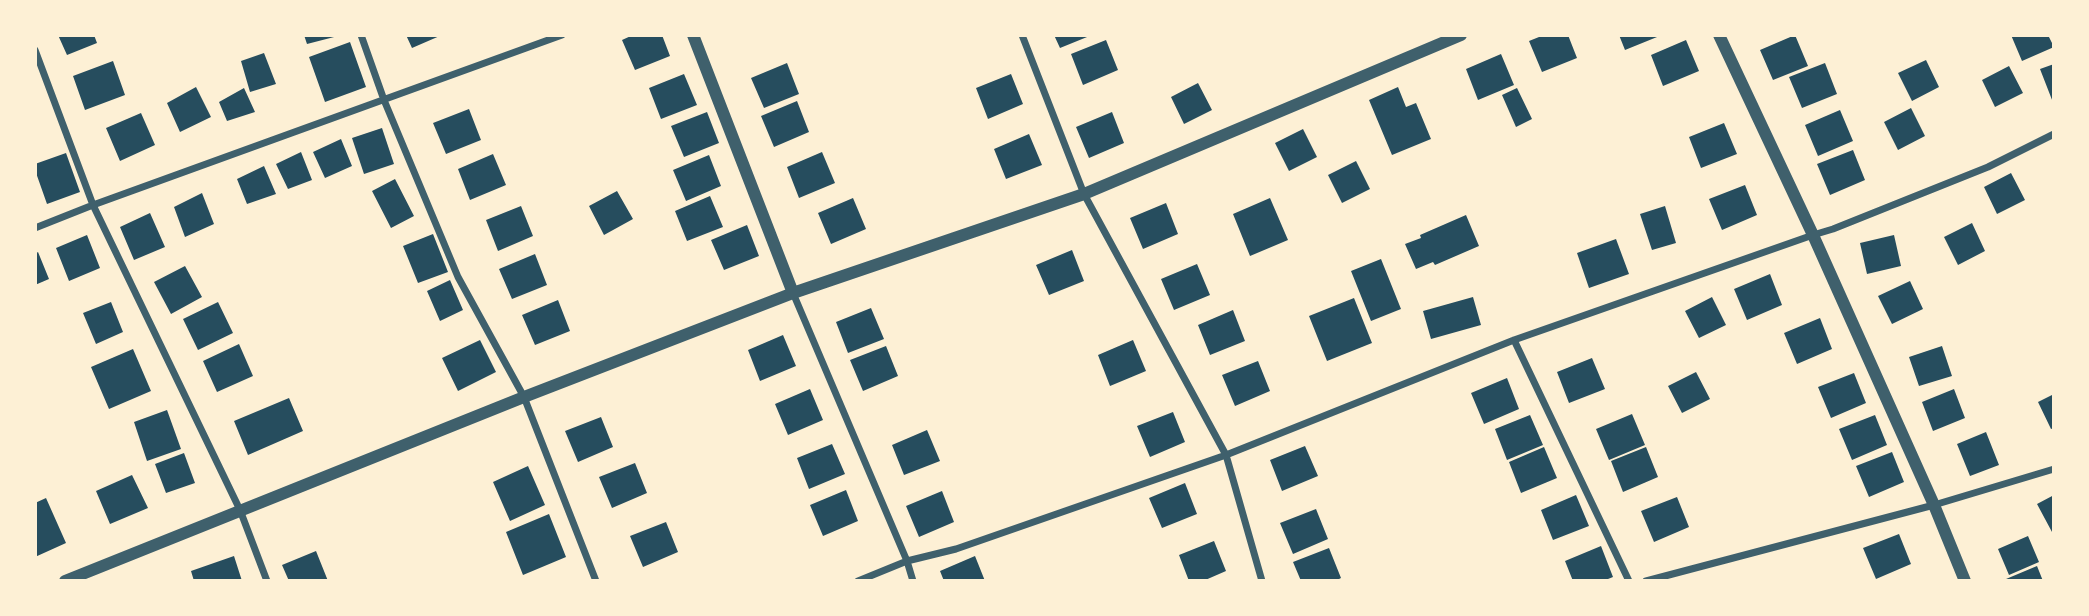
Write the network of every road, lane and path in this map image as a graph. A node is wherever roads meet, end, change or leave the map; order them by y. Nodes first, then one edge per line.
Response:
1 (361, 35) edge
2 (562, 35) edge
3 (693, 35) edge
4 (1022, 35) edge
5 (1461, 35) edge
6 (1719, 35) edge
7 (35, 50) edge
8 (384, 100) junction
9 (2054, 134) edge
10 (1084, 194) junction
11 (93, 205) junction
12 (35, 228) edge
13 (1813, 234) junction
14 (793, 293) junction
15 (1514, 340) junction
16 (524, 397) junction
17 (1226, 455) junction
18 (2054, 469) edge
19 (1934, 505) junction
20 (240, 510) junction
21 (907, 561) junction
22 (65, 581) edge
23 (267, 581) edge
24 (596, 581) edge
25 (858, 581) edge
26 (913, 581) edge
27 (1262, 581) edge
28 (1629, 581) edge
29 (1646, 581) edge
30 (1965, 581) edge

1 - 8 street
2 - 8 street
3 - 14 street
4 - 10 street
5 - 10 street
6 - 13 street
7 - 11 street
8 - 11 street
8 - 16 street
9 - 13 street
10 - 14 street
10 - 17 street
11 - 12 street
11 - 20 street
13 - 15 street
13 - 19 street
14 - 16 street
14 - 21 street
15 - 17 street
15 - 28 street
16 - 20 street
16 - 24 street
17 - 21 street
17 - 27 street
18 - 19 street
19 - 29 street
19 - 30 street
20 - 22 street
20 - 23 street
21 - 25 street
21 - 26 street

